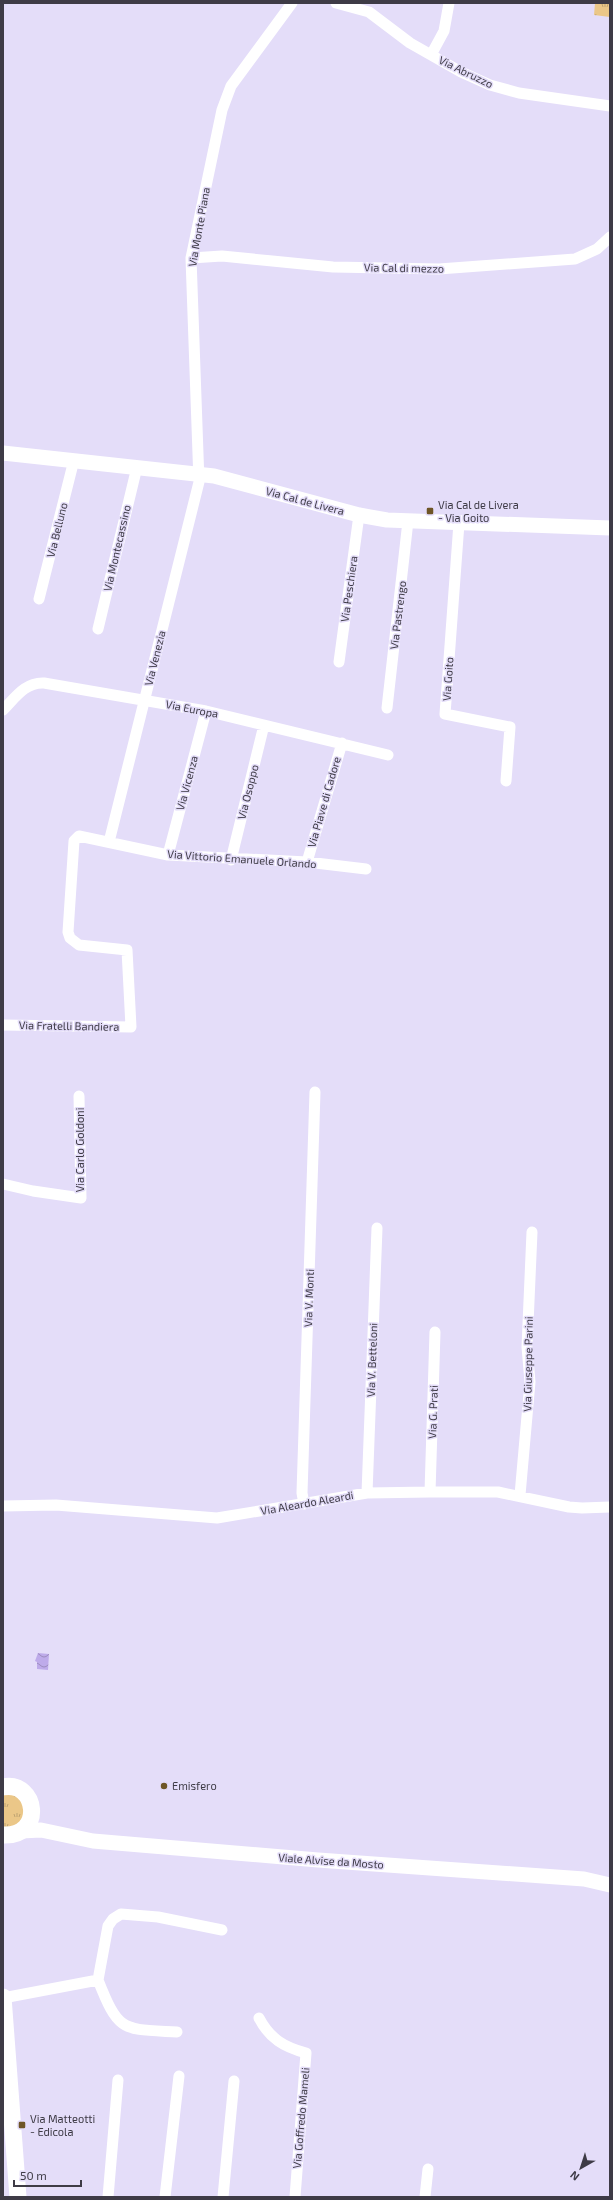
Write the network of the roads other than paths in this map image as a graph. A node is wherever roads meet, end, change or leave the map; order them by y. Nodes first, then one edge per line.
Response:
1 (292, 3) edge
2 (336, 3) edge
3 (449, 3) edge
4 (430, 55) junction
5 (610, 106) edge
6 (610, 237) edge
7 (191, 258) junction
8 (3, 453) edge
9 (74, 460) junction
10 (137, 467) junction
11 (199, 474) junction
12 (359, 515) junction
13 (408, 522) junction
14 (459, 523) junction
15 (610, 528) edge
16 (39, 599) dead end
17 (98, 629) dead end
18 (339, 662) dead end
19 (145, 700) junction
20 (387, 708) dead end
21 (3, 710) edge
22 (206, 711) junction
23 (264, 725) junction
24 (342, 743) junction
25 (388, 755) dead end
26 (506, 781) dead end
27 (109, 842) junction
28 (168, 855) junction
29 (231, 860) junction
30 (307, 862) junction
31 (366, 869) dead end
32 (131, 1022) joint
33 (3, 1025) edge
34 (315, 1092) dead end
35 (79, 1096) dead end
36 (3, 1184) edge
37 (377, 1228) dead end
38 (532, 1232) dead end
39 (435, 1332) dead end
40 (430, 1492) junction
41 (367, 1493) junction
42 (520, 1495) junction
43 (304, 1504) junction
44 (3, 1506) edge
45 (610, 1507) edge
46 (6, 1785) edge
47 (32, 1809) junction
48 (10, 1837) edge
49 (79, 1838) junction
50 (610, 1875) edge
51 (584, 1879) junction
52 (610, 1885) edge
53 (222, 1930) dead end
54 (98, 1980) junction
55 (3, 1997) edge
56 (259, 2018) dead end
57 (177, 2032) dead end
58 (6, 2075) edge
59 (179, 2076) dead end
60 (118, 2080) dead end
61 (234, 2081) dead end
62 (428, 2169) dead end
63 (18, 2197) edge
64 (108, 2197) edge
65 (165, 2197) edge
66 (223, 2197) edge
67 (294, 2197) edge
68 (425, 2197) edge

1 - 7 street, Via Monte Piana
2 - 4 street, Via Abruzzo
3 - 4 street
4 - 5 street, Via Abruzzo
6 - 7 street, Via Cal di mezzo
7 - 11 street, Via Monte Piana
8 - 9 main road, Via Cal de Livera
9 - 10 main road, Via Cal de Livera
9 - 16 street, Via Belluno
10 - 11 main road, Via Cal de Livera
10 - 17 street, Via Montecassino
11 - 12 main road, Via Cal de Livera
11 - 19 street, Via Venezia
12 - 13 main road, Via Cal de Livera
12 - 18 street, Via Peschiera
13 - 14 main road, Via Cal de Livera
13 - 20 street, Via Pastrengo
14 - 15 main road, Via Cal de Livera
14 - 26 street, Via Goito
19 - 21 street, Via Europa
19 - 22 street, Via Europa
19 - 27 street, Via Venezia
22 - 23 street, Via Europa
22 - 28 street, Via Vicenza
23 - 24 street, Via Europa
23 - 29 street, Via Osoppo
24 - 25 street, Via Europa
24 - 30 street, Via Piave di Cadore
27 - 28 street, Via Vittorio Emanuele Orlando
27 - 32 street, Via Vittorio Emanuele Orlando
28 - 29 street, Via Vittorio Emanuele Orlando
29 - 30 street, Via Vittorio Emanuele Orlando
30 - 31 street, Via Vittorio Emanuele Orlando
32 - 33 street, Via Fratelli Bandiera
34 - 43 street, Via V. Monti
35 - 36 street, Via Carlo Goldoni
37 - 41 street, Via V. Betteloni
38 - 42 street, Via Giuseppe Parini
39 - 40 street, Via G. Prati
40 - 41 street, Via Aleardo Aleardi
40 - 42 street, Via Aleardo Aleardi
41 - 43 street, Via Aleardo Aleardi
42 - 45 street, Via Aleardo Aleardi
43 - 44 street, Via Aleardo Aleardi
46 - 47 main road
47 - 48 main road
47 - 49 main road, Viale Alvise da Mosto
48 - 49 main road, Viale Alvise da Mosto
49 - 51 main road, Viale Alvise da Mosto
50 - 51 main road, Viale Alvise da Mosto
51 - 52 main road, Viale Alvise da Mosto
53 - 54 street
54 - 55 street
54 - 57 street
55 - 58 main road
56 - 67 street, Via Goffredo Mameli
58 - 63 main road
59 - 65 street
60 - 64 street
61 - 66 street
62 - 68 street

